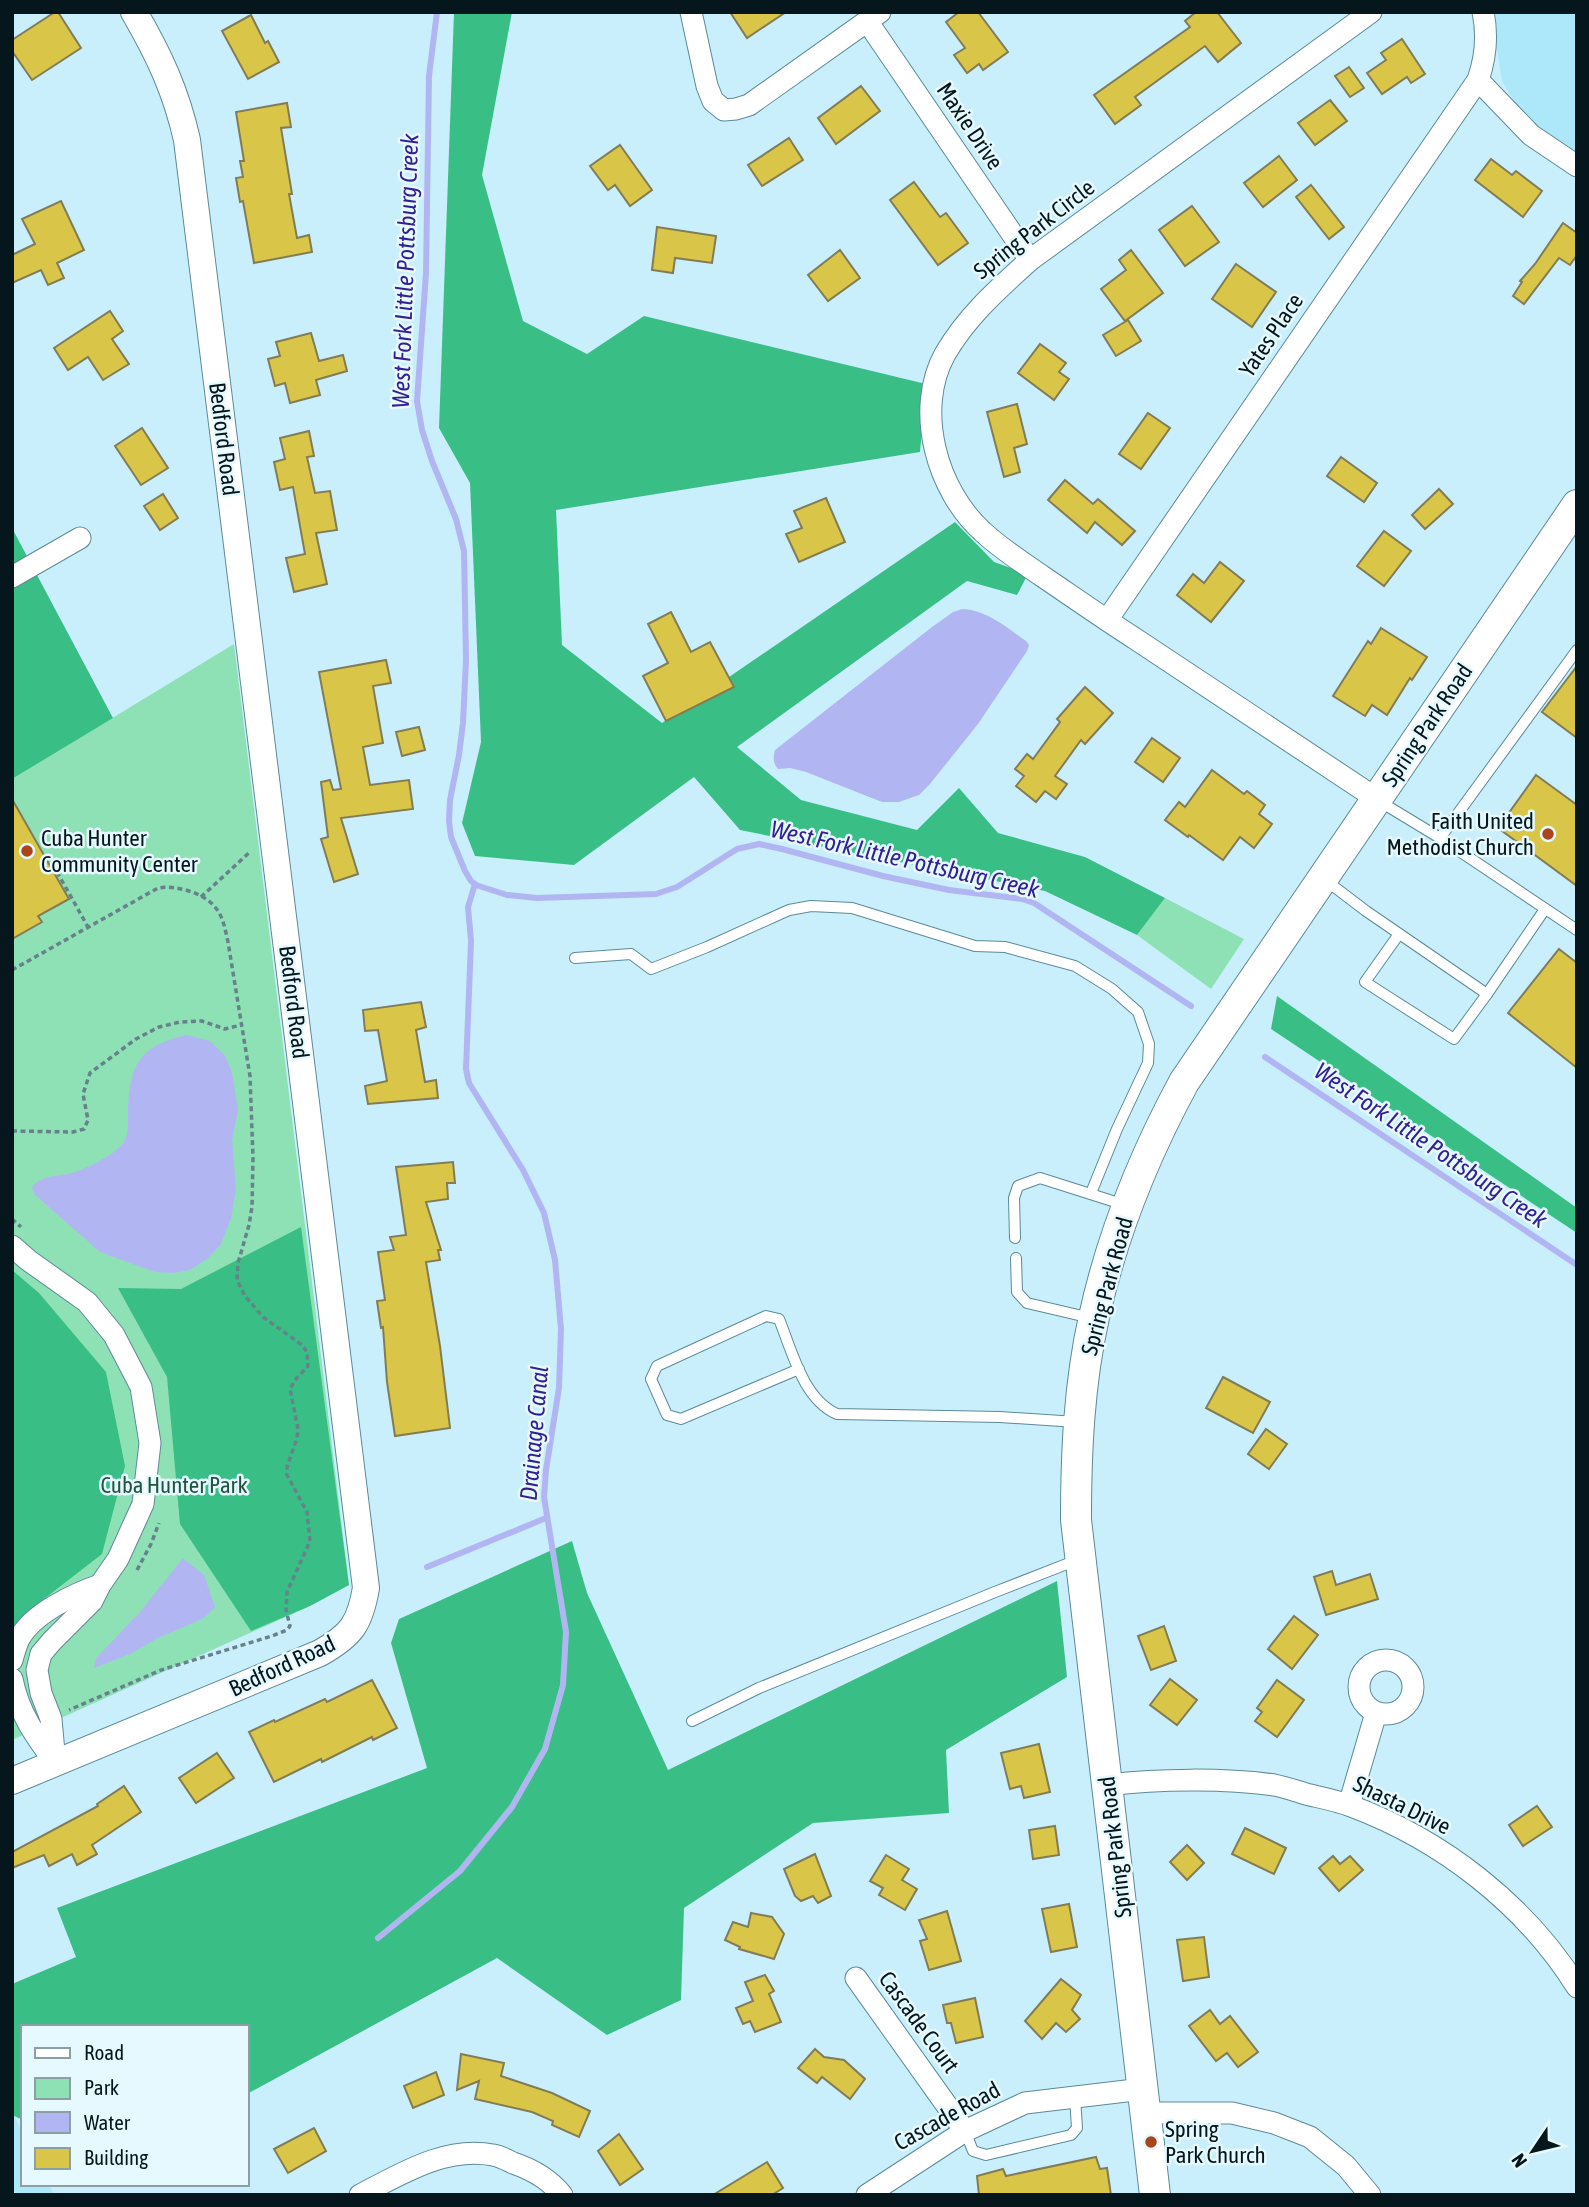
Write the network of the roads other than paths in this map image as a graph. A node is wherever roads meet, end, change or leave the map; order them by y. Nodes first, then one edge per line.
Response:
1 (134, 12) edge
2 (691, 12) edge
3 (1371, 12) edge
4 (1483, 12) edge
5 (873, 17) edge
6 (1478, 80) junction
7 (1577, 166) edge
8 (1030, 260) junction
9 (1577, 505) edge
10 (80, 538) dead end
11 (12, 577) edge
12 (1107, 620) junction
13 (1577, 650) edge
14 (1377, 799) junction
15 (1440, 838) junction
16 (1322, 877) junction
17 (1545, 909) junction
18 (1577, 930) edge
19 (1399, 934) junction
20 (575, 958) dead end
21 (1487, 993) junction
22 (1091, 1193) junction
23 (1128, 1206) junction
24 (1015, 1238) dead end
25 (20, 1239) edge
26 (1016, 1258) dead end
27 (1094, 1318) junction
28 (799, 1369) junction
29 (1079, 1423) junction
30 (1080, 1559) junction
31 (100, 1585) junction
32 (12, 1660) edge
33 (12, 1679) edge
34 (1376, 1713) dead end
35 (692, 1721) dead end
36 (55, 1763) junction
37 (12, 1781) edge
38 (1108, 1785) junction
39 (1349, 1805) junction
40 (856, 1978) dead end
41 (1577, 1986) edge
42 (1075, 2097) junction
43 (1144, 2101) junction
44 (965, 2131) junction
45 (360, 2195) edge
46 (562, 2195) edge
47 (867, 2195) edge
48 (1155, 2195) edge
49 (1370, 2195) edge

1 - 36 street, Bedford Road
2 - 5 street
3 - 8 street, Spring Park Circle
4 - 6 street
5 - 8 street, Maxie Drive
6 - 7 street
6 - 12 street, Yates Place
8 - 12 street, Spring Park Circle
9 - 14 main road, Spring Park Road
10 - 11 street
12 - 14 street, Spring Park Circle
13 - 15 lane
14 - 15 lane
14 - 16 main road, Spring Park Road
15 - 17 lane
16 - 19 lane
16 - 23 main road, Spring Park Road
17 - 18 lane
17 - 21 lane
19 - 21 lane
19 - 21 lane
20 - 22 lane
22 - 23 lane
22 - 24 lane
23 - 27 main road, Spring Park Road
25 - 31 street
26 - 27 lane
27 - 29 main road, Spring Park Road
28 - 28 lane
28 - 29 lane
29 - 30 main road, Spring Park Road
30 - 35 lane
30 - 38 main road, Spring Park Road
31 - 32 street
31 - 36 street
33 - 36 street
34 - 39 street
36 - 37 street, Bedford Road
38 - 39 street, Shasta Drive
38 - 43 main road, Spring Park Road
39 - 41 street, Shasta Drive
40 - 44 street, Cascade Court
42 - 43 street, Cascade Road
42 - 44 street, Cascade Road
42 - 44 lane
43 - 48 main road, Spring Park Road
43 - 49 street, Cascade Road
44 - 47 street, Cascade Road
45 - 46 street

